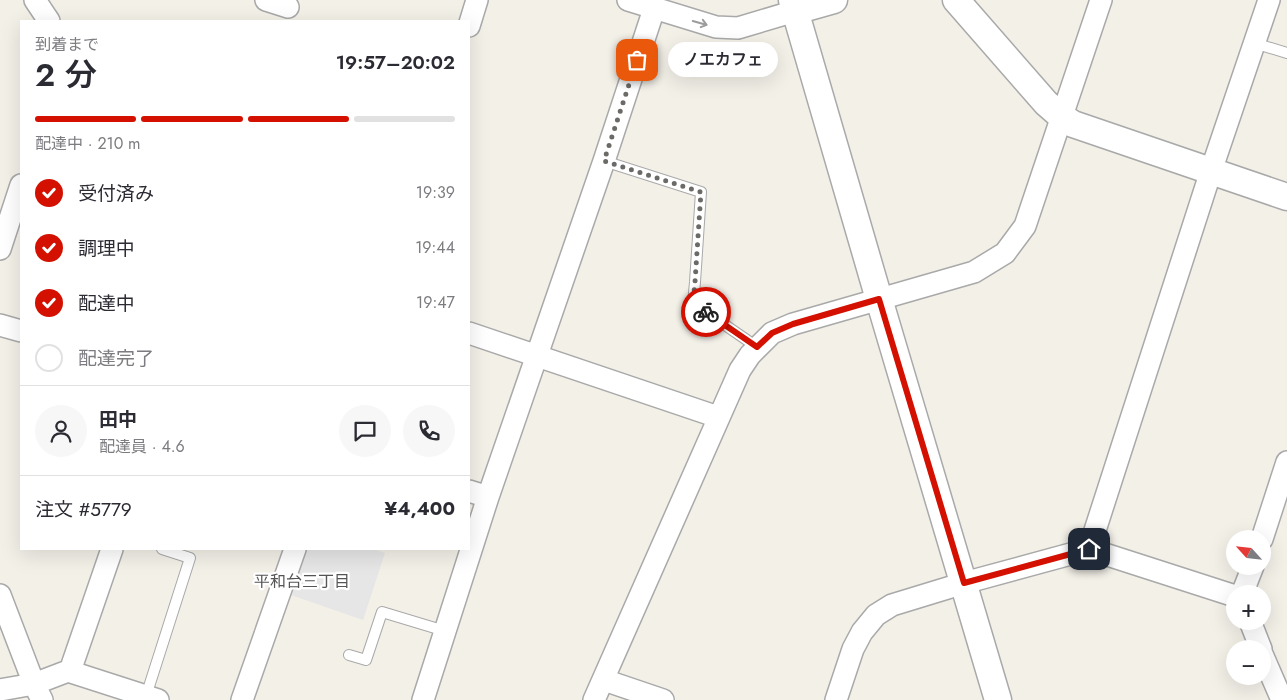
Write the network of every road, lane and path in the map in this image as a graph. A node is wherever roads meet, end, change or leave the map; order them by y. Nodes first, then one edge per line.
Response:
1 (35, 0) edge
2 (266, 0) edge
3 (477, 0) edge
4 (628, 0) edge
5 (834, 0) edge
6 (956, 0) edge
7 (1101, 0) edge
8 (1269, 0) edge
9 (794, 5) edge
10 (654, 9) junction
11 (288, 10) edge
12 (48, 20) edge
13 (470, 23) edge
14 (1254, 43) junction
15 (1287, 53) edge
16 (1062, 117) junction
17 (604, 161) junction
18 (1211, 172) junction
19 (20, 188) edge
20 (1287, 197) edge
21 (0, 248) edge
22 (879, 299) junction
23 (0, 324) edge
24 (20, 332) edge
25 (470, 334) edge
26 (757, 347) junction
27 (537, 356) junction
28 (718, 417) junction
29 (1287, 462) edge
30 (478, 494) edge
31 (470, 527) edge
32 (1265, 530) edge
33 (1089, 549) junction
34 (112, 550) edge
35 (165, 550) edge
36 (295, 550) edge
37 (465, 550) edge
38 (964, 583) junction
39 (1226, 593) edge
40 (0, 595) edge
41 (445, 631) junction
42 (349, 655) dead end
43 (70, 671) junction
44 (1271, 676) edge
45 (604, 680) junction
46 (0, 690) edge
47 (38, 692) edge
48 (1278, 694) edge
49 (152, 698) edge
50 (242, 700) edge
51 (423, 700) edge
52 (594, 700) edge
53 (663, 700) edge
54 (836, 700) edge
55 (998, 700) edge

1 - 12 street
2 - 11 street
3 - 13 street
4 - 10 street
5 - 9 street
6 - 16 street
7 - 16 street
8 - 14 street
10 -> 9 street
9 - 22 street
10 - 17 street
14 - 15 lane
14 - 18 street
16 - 18 street
16 - 22 street
17 - 26 lane
17 - 27 street
18 - 20 street
18 - 33 street
19 - 21 street
22 - 26 street
22 - 38 street
23 - 24 street
25 - 27 street
26 - 28 street
27 - 28 street
27 - 30 street
28 - 45 street
29 - 32 street
30 - 31 street
33 - 38 street
33 - 39 street
34 - 43 street
35 - 49 lane
36 - 50 street
37 - 41 street
38 - 54 street
38 - 55 street
40 - 47 street
41 - 42 lane
41 - 51 street
43 - 47 street
43 - 49 street
44 - 48 street
45 - 52 street
45 - 53 street
46 - 47 street

